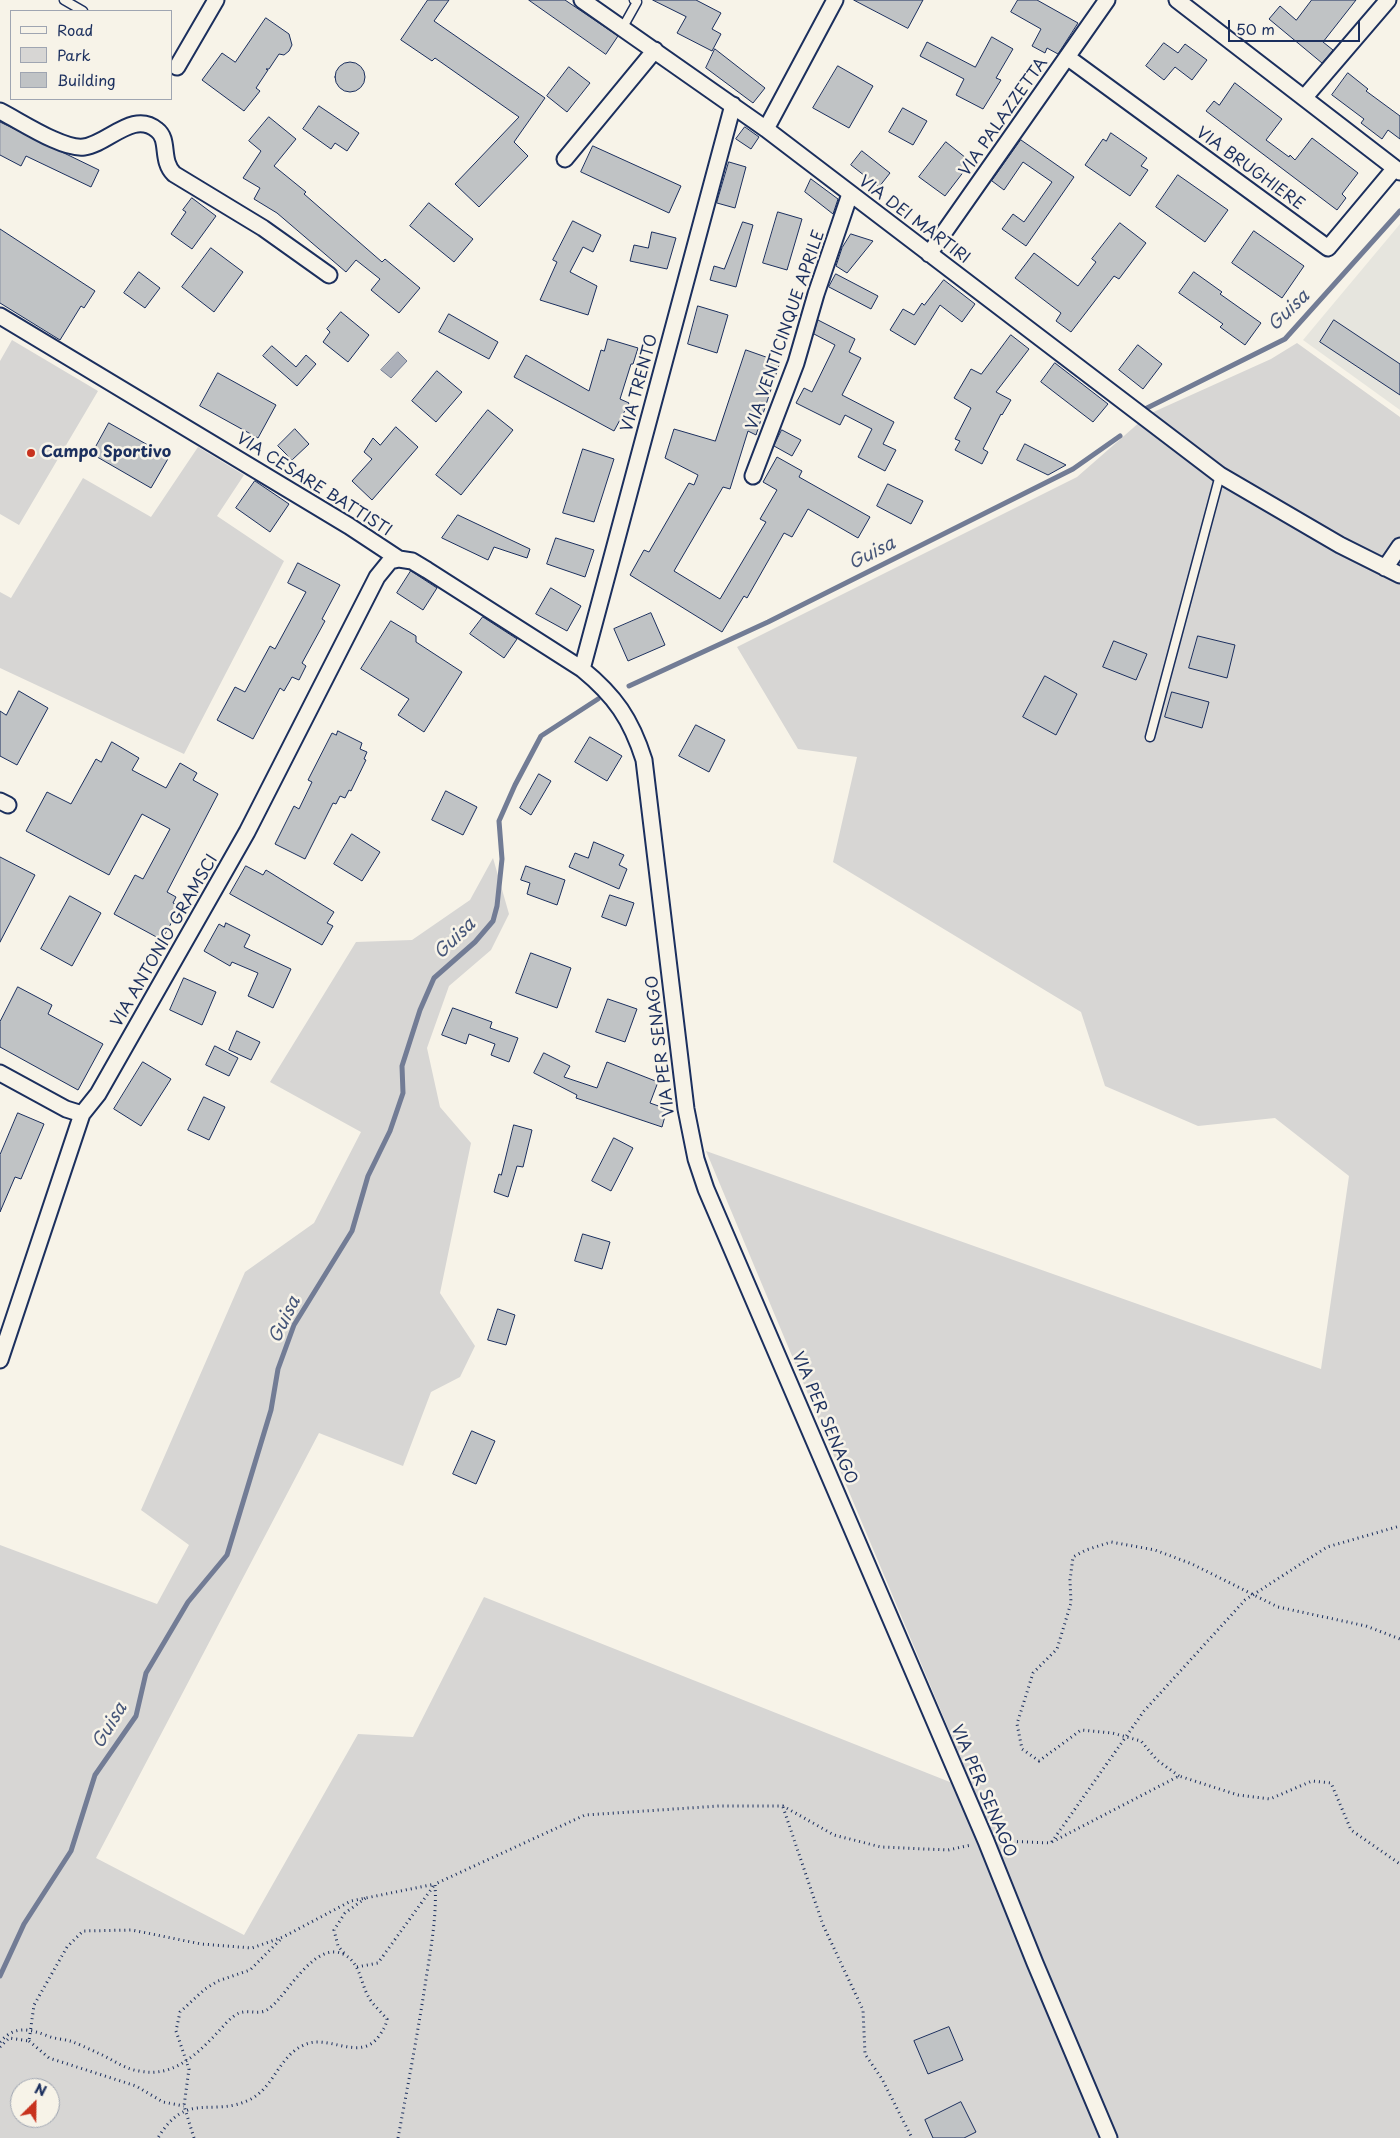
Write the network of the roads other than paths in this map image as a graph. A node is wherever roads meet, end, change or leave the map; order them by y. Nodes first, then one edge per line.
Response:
1 (64, 0) edge
2 (216, 0) edge
3 (582, 0) edge
4 (634, 0) edge
5 (835, 0) edge
6 (1107, 0) edge
7 (1176, 0) edge
8 (1388, 0) edge
9 (81, 10) edge
10 (623, 27) junction
11 (655, 50) junction
12 (1067, 57) junction
13 (174, 66) edge
14 (1304, 98) junction
15 (733, 105) junction
16 (0, 111) edge
17 (766, 129) junction
18 (565, 159) dead end
19 (1397, 170) edge
20 (850, 194) junction
21 (929, 254) junction
22 (329, 275) dead end
23 (0, 316) edge
24 (1220, 475) junction
25 (753, 476) dead end
26 (1400, 546) edge
27 (399, 559) junction
28 (1385, 568) junction
29 (1400, 575) edge
30 (582, 669) junction
31 (605, 688) joint
32 (1150, 737) dead end
33 (0, 1073) edge
34 (82, 1114) junction
35 (0, 1360) edge
36 (1109, 2138) edge

1 - 9 lane
2 - 13 street
3 - 10 street, VIA DEI MARTIRI
4 - 10 lane
5 - 17 street
6 - 12 street, VIA PALAZZETTA
7 - 14 street
8 - 14 street
10 - 11 street, VIA DEI MARTIRI
11 - 15 street, VIA DEI MARTIRI
11 - 18 street
12 - 19 street, VIA BRUGHIERE
12 - 21 street, VIA PALAZZETTA
14 - 19 street
15 - 17 street, VIA DEI MARTIRI
15 - 30 street, VIA TRENTO
16 - 22 street
17 - 20 street, VIA DEI MARTIRI
20 - 21 street, VIA DEI MARTIRI
20 - 25 street, VIA VENTICINQUE APRILE
21 - 24 street, VIA DEI MARTIRI
23 - 27 street, VIA CESARE BATTISTI
24 - 28 street, VIA DEI MARTIRI
24 - 32 lane
26 - 28 street
27 - 30 street, VIA CESARE BATTISTI
27 - 34 street, VIA ANTONIO GRAMSCI
28 - 29 street, VIA DEI MARTIRI
30 - 31 street, VIA CESARE BATTISTI
31 - 36 street, VIA PER SENAGO
33 - 34 street
34 - 35 street, VIA ANTONIO GRAMSCI

